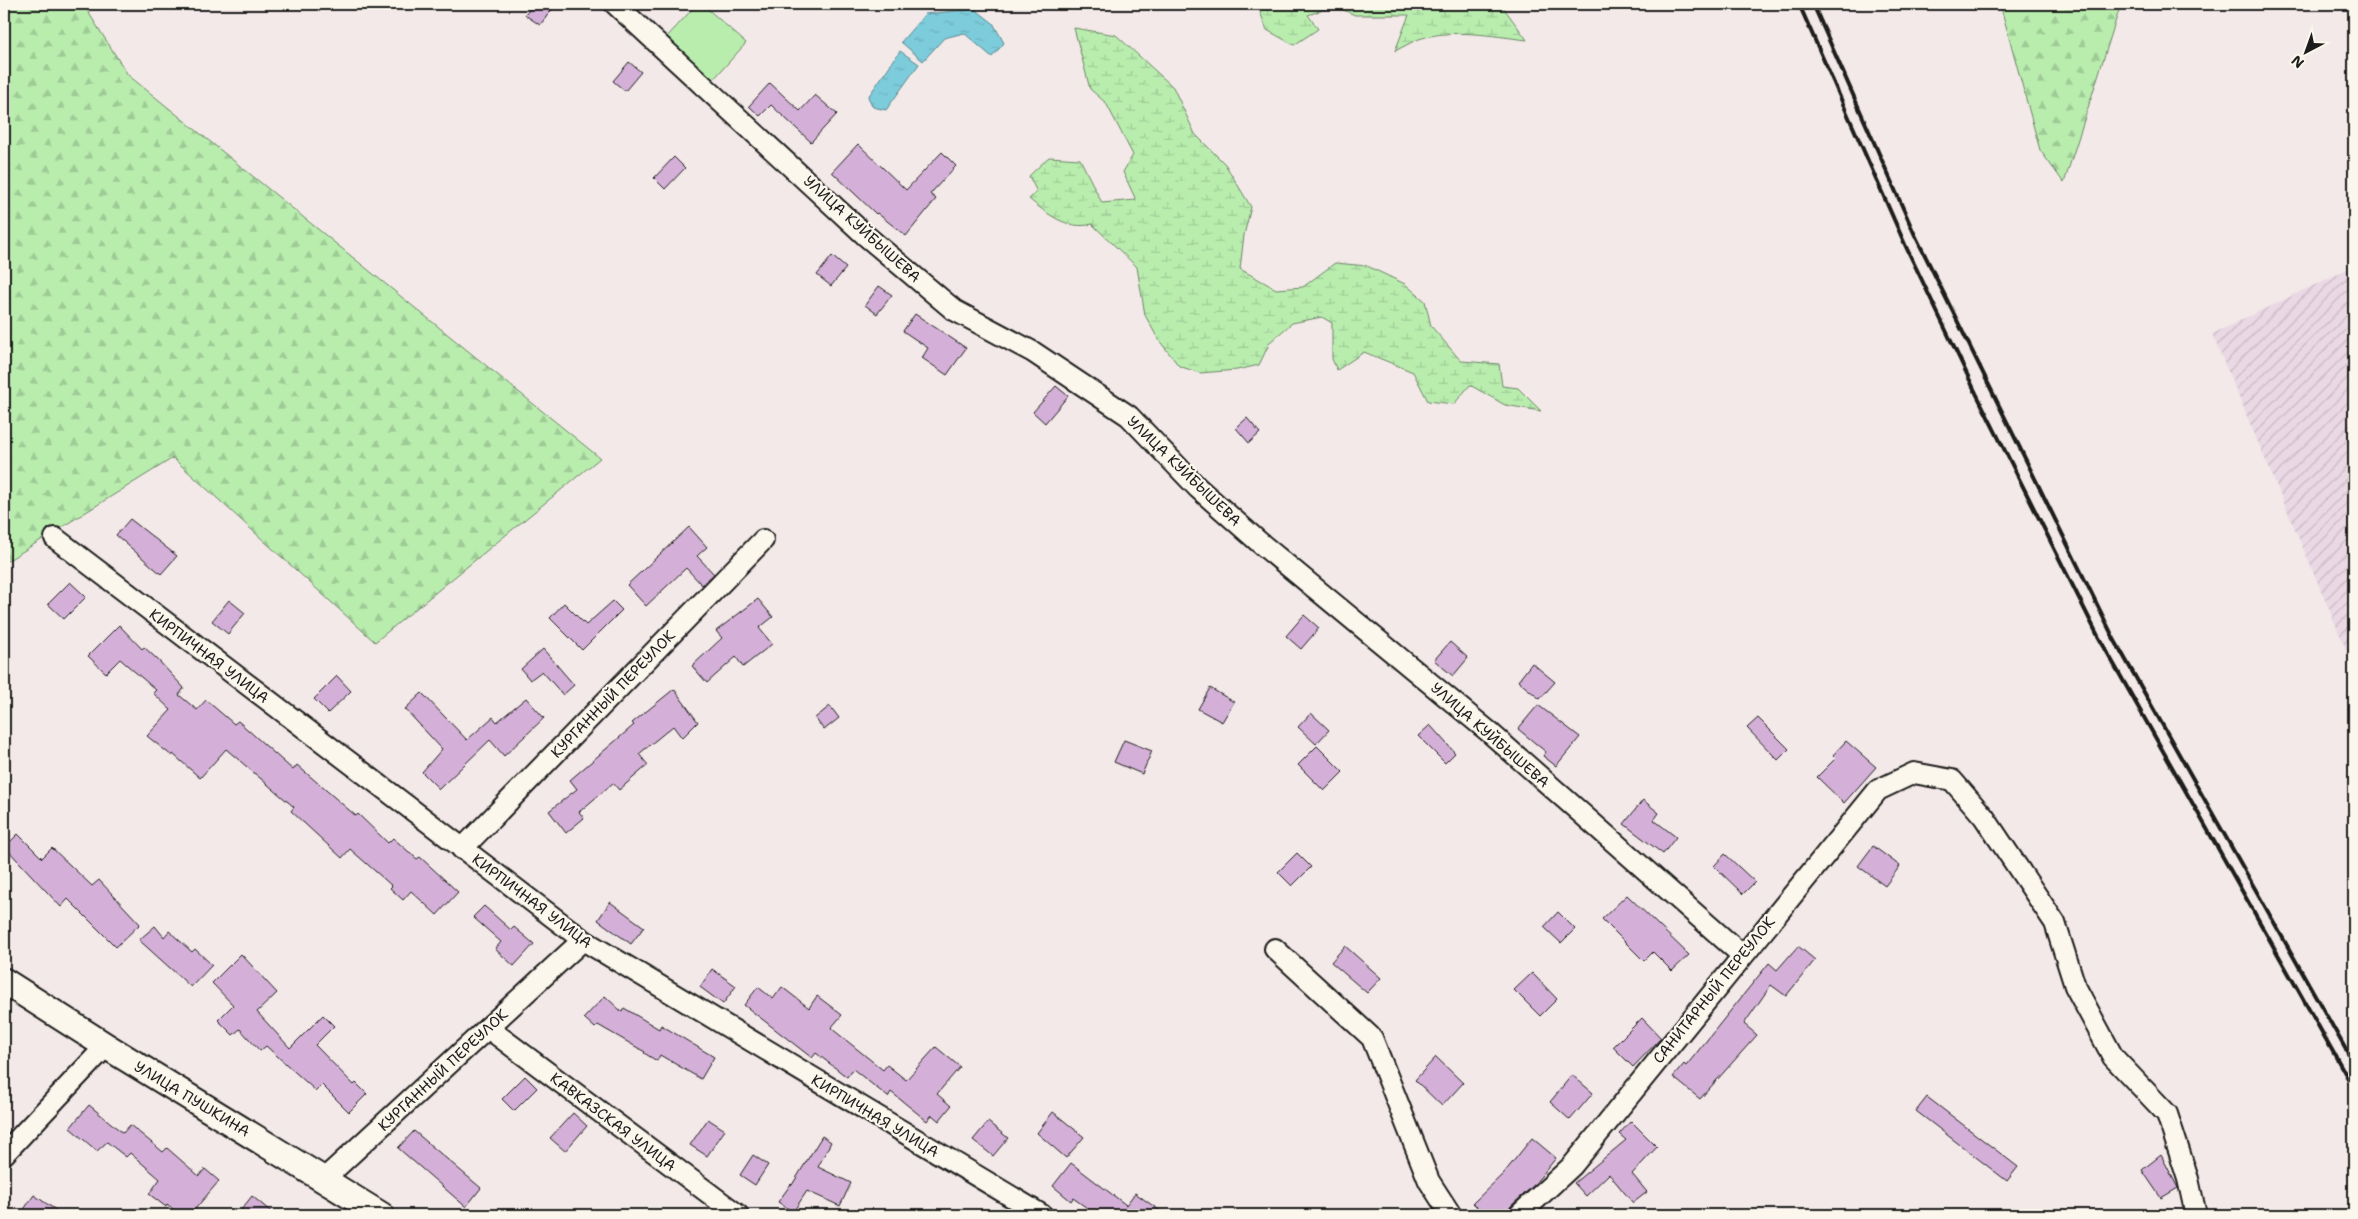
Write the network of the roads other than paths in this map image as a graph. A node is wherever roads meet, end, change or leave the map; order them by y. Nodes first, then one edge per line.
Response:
1 (615, 4) edge
2 (55, 538) dead end
3 (763, 540) dead end
4 (462, 849) junction
5 (583, 940) junction
6 (1275, 949) dead end
7 (1742, 955) junction
8 (4, 981) edge
9 (488, 1028) junction
10 (106, 1046) junction
11 (4, 1154) edge
12 (324, 1179) junction
13 (381, 1215) edge
14 (738, 1215) edge
15 (1042, 1215) edge
16 (1451, 1215) edge
17 (1519, 1215) edge
18 (2196, 1215) edge

1 - 7 street, УЛИЦА КУЙБЫШЕВА
2 - 4 street, КИРПИЧНАЯ УЛИЦА
3 - 4 street, КУРГАННЫЙ ПЕРЕУЛОК
4 - 5 street, КИРПИЧНАЯ УЛИЦА
5 - 9 street, КУРГАННЫЙ ПЕРЕУЛОК
5 - 15 street, КИРПИЧНАЯ УЛИЦА
6 - 16 street
7 - 17 street, САНИТАРНЫЙ ПЕРЕУЛОК
7 - 18 street, САНИТАРНЫЙ ПЕРЕУЛОК
8 - 10 main road, УЛИЦА ПУШКИНА
9 - 12 street, КУРГАННЫЙ ПЕРЕУЛОК
9 - 14 street, КАВКАЗСКАЯ УЛИЦА
10 - 11 street
10 - 12 main road, УЛИЦА ПУШКИНА
12 - 13 main road, УЛИЦА ПУШКИНА

